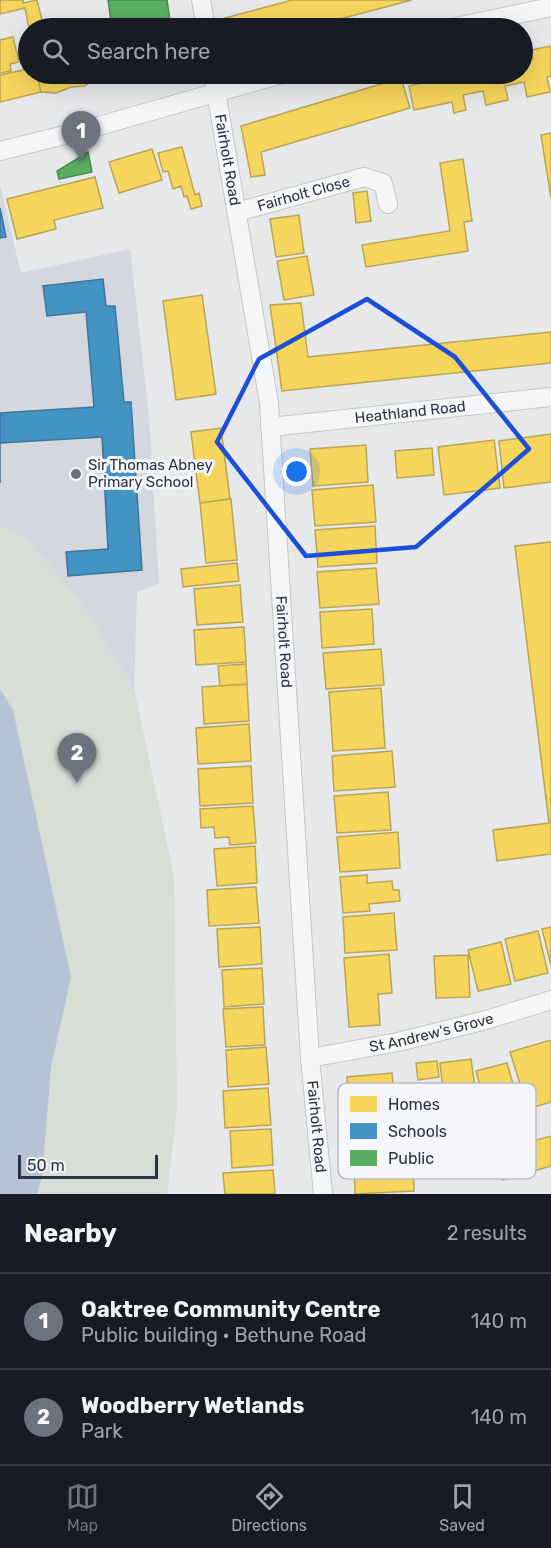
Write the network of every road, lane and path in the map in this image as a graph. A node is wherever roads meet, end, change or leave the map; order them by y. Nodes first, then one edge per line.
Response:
1 (201, 0) edge
2 (551, 7) edge
3 (204, 18) edge
4 (499, 18) edge
5 (215, 84) edge
6 (245, 84) edge
7 (216, 92) junction
8 (0, 151) edge
9 (388, 204) dead end
10 (237, 212) junction
11 (551, 397) edge
12 (270, 427) junction
13 (551, 1000) edge
14 (310, 1058) junction
15 (323, 1194) edge

1 - 3 street
2 - 4 street
5 - 7 street, Fairholt Road
6 - 7 street
7 - 8 street
7 - 10 street, Fairholt Road
9 - 10 street, Fairholt Close
10 - 12 street, Fairholt Road
11 - 12 street, Heathland Road
12 - 14 street, Fairholt Road
13 - 14 street, St Andrew's Grove
14 - 15 street, Fairholt Road

